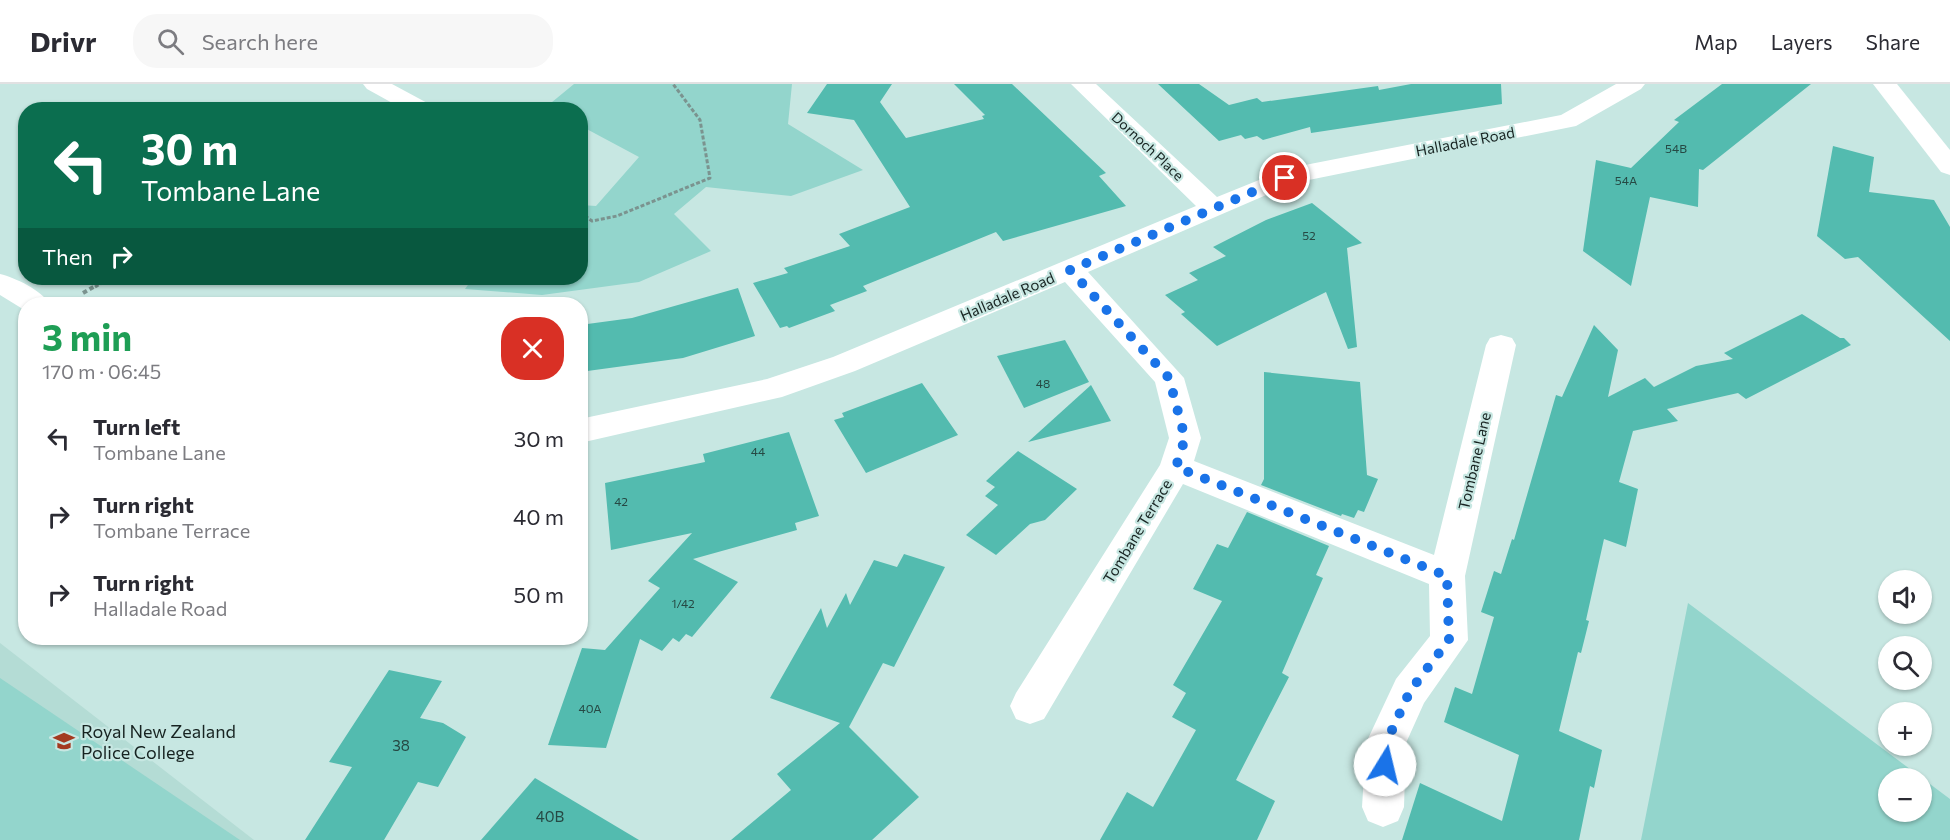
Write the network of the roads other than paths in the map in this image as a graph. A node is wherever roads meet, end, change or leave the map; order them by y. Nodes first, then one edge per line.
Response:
1 (375, 84) edge
2 (1083, 84) edge
3 (1633, 84) edge
4 (1885, 84) edge
5 (408, 102) edge
6 (1950, 167) edge
7 (1214, 207) junction
8 (1070, 270) junction
9 (0, 283) edge
10 (24, 297) edge
11 (1501, 345) dead end
12 (588, 429) edge
13 (1176, 467) junction
14 (1447, 576) junction
15 (1030, 706) dead end
16 (1383, 807) dead end

1 - 5 street
2 - 7 street, Dornoch Place
3 - 7 street, Halladale Road
4 - 6 street
7 - 8 street, Halladale Road
8 - 12 street, Halladale Road
8 - 13 street, Tombane Terrace
9 - 10 street
11 - 14 street, Tombane Lane
13 - 14 street
13 - 15 street, Tombane Terrace
14 - 16 street, Tombane Lane

